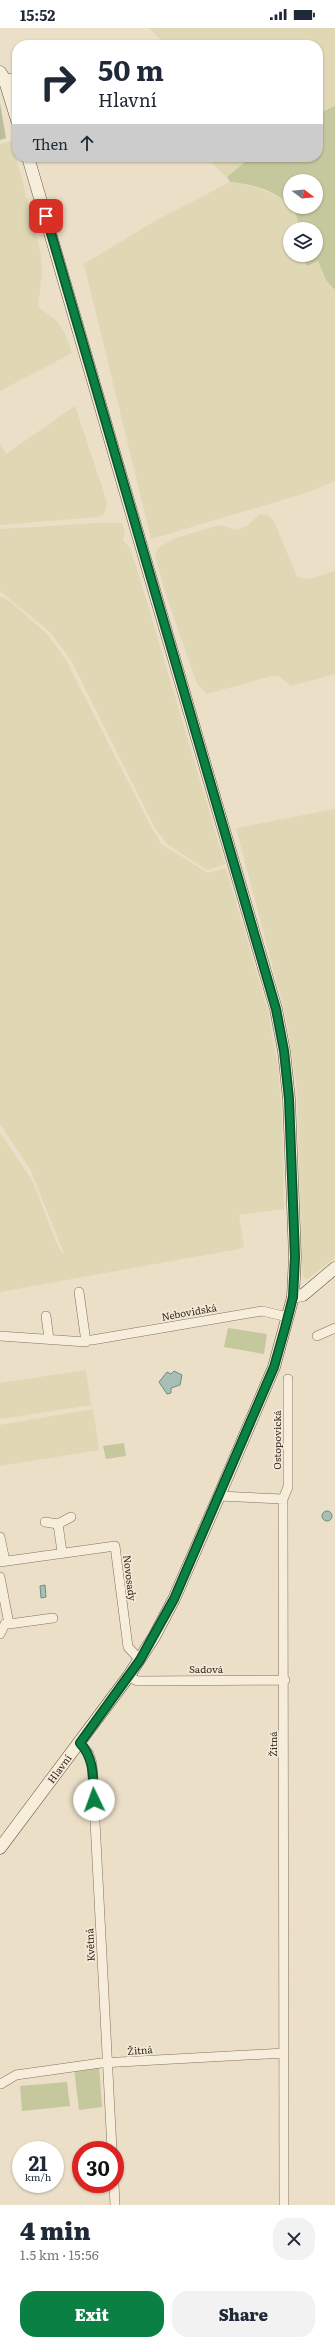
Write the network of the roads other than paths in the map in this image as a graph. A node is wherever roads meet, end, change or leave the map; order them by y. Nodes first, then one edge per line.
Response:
1 (1, 77) edge
2 (12, 77) edge
3 (12, 107) edge
4 (29, 162) edge
5 (335, 1268) edge
6 (79, 1292) dead end
7 (293, 1297) junction
8 (46, 1316) dead end
9 (288, 1317) junction
10 (335, 1328) edge
11 (0, 1336) edge
12 (317, 1336) dead end
13 (49, 1339) junction
14 (92, 1340) dead end
15 (288, 1379) dead end
16 (219, 1496) junction
17 (283, 1499) junction
18 (71, 1517) dead end
19 (45, 1522) dead end
20 (58, 1524) junction
21 (0, 1537) edge
22 (62, 1552) junction
23 (2, 1562) edge
24 (0, 1577) edge
25 (53, 1618) dead end
26 (9, 1624) junction
27 (0, 1634) edge
28 (140, 1660) junction
29 (128, 1677) junction
30 (285, 1680) junction
31 (80, 1743) junction
32 (0, 1848) edge
33 (284, 2053) junction
34 (108, 2063) junction
35 (0, 2084) edge
36 (112, 2141) edge
37 (114, 2193) edge
38 (115, 2205) edge
39 (284, 2205) edge

1 - 2 street
1 - 3 street
4 - 7 street, Hlavní
5 - 7 street
6 - 13 street
7 - 9 street, Hlavní
8 - 13 street
9 - 14 street, Nebovidská
9 - 16 street, Hlavní
10 - 12 street
11 - 13 street
15 - 17 street, Ostopovická
16 - 17 street
16 - 28 street, Hlavní
17 - 30 street, Žitná
18 - 20 street
19 - 20 street
20 - 22 street
21 - 23 street
22 - 23 street, Novosady
22 - 28 street, Novosady
24 - 26 street
25 - 26 street
26 - 27 street
28 - 29 street, Hlavní
29 - 30 street, Sadová
29 - 31 street, Hlavní
30 - 33 street, Žitná
31 - 32 street, Hlavní
31 - 34 street, Květná
33 - 34 street, Žitná
33 - 39 street, Žitná
34 - 35 street, Žitná
34 - 36 street, Květná
37 - 38 street

